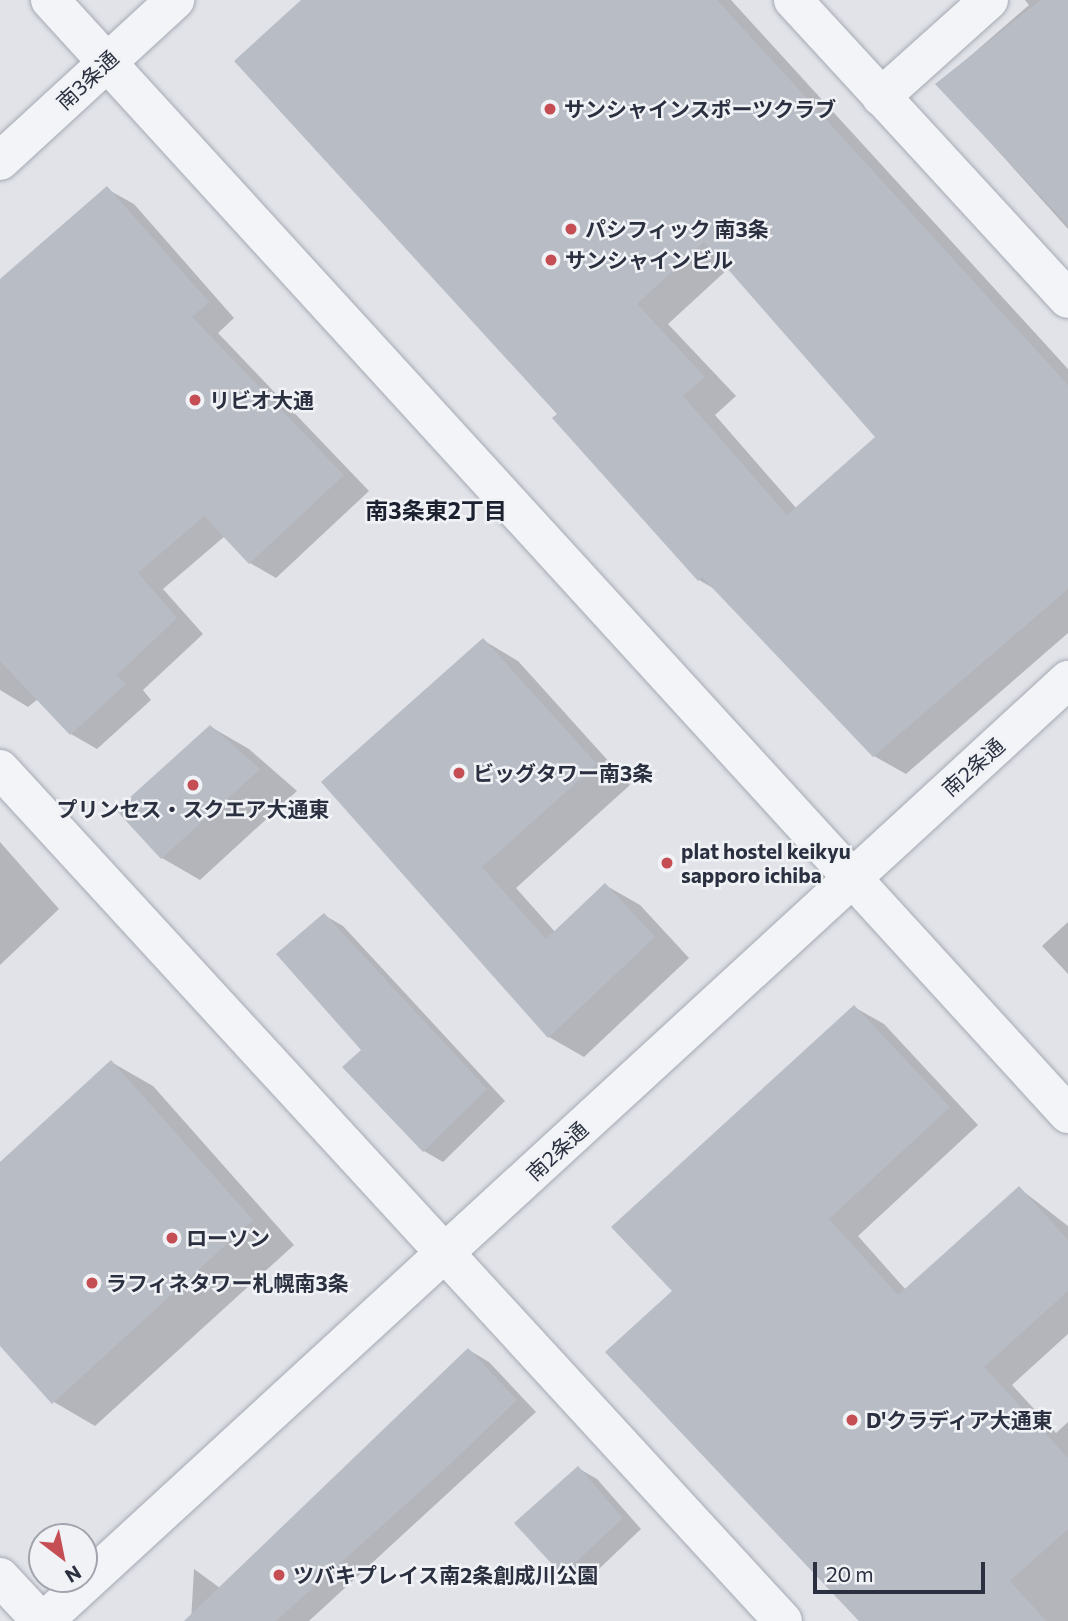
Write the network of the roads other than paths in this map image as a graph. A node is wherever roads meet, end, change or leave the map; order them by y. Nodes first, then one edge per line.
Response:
1 (50, 0) edge
2 (175, 0) edge
3 (793, 0) edge
4 (989, 0) edge
5 (107, 62) junction
6 (881, 97) junction
7 (0, 160) edge
8 (1068, 299) edge
9 (1068, 680) edge
10 (0, 769) edge
11 (851, 879) junction
12 (1068, 1114) edge
13 (445, 1254) junction
14 (0, 1577) edge
15 (43, 1621) edge
16 (783, 1621) edge

1 - 5 street
2 - 5 street, 南3条通
3 - 6 street
4 - 6 street
5 - 7 street, 南3条通
5 - 11 street
6 - 8 street
9 - 11 street, 南2条通
10 - 13 street
11 - 12 street
11 - 13 street, 南2条通
13 - 15 street, 南2条通
13 - 16 street
14 - 15 street

